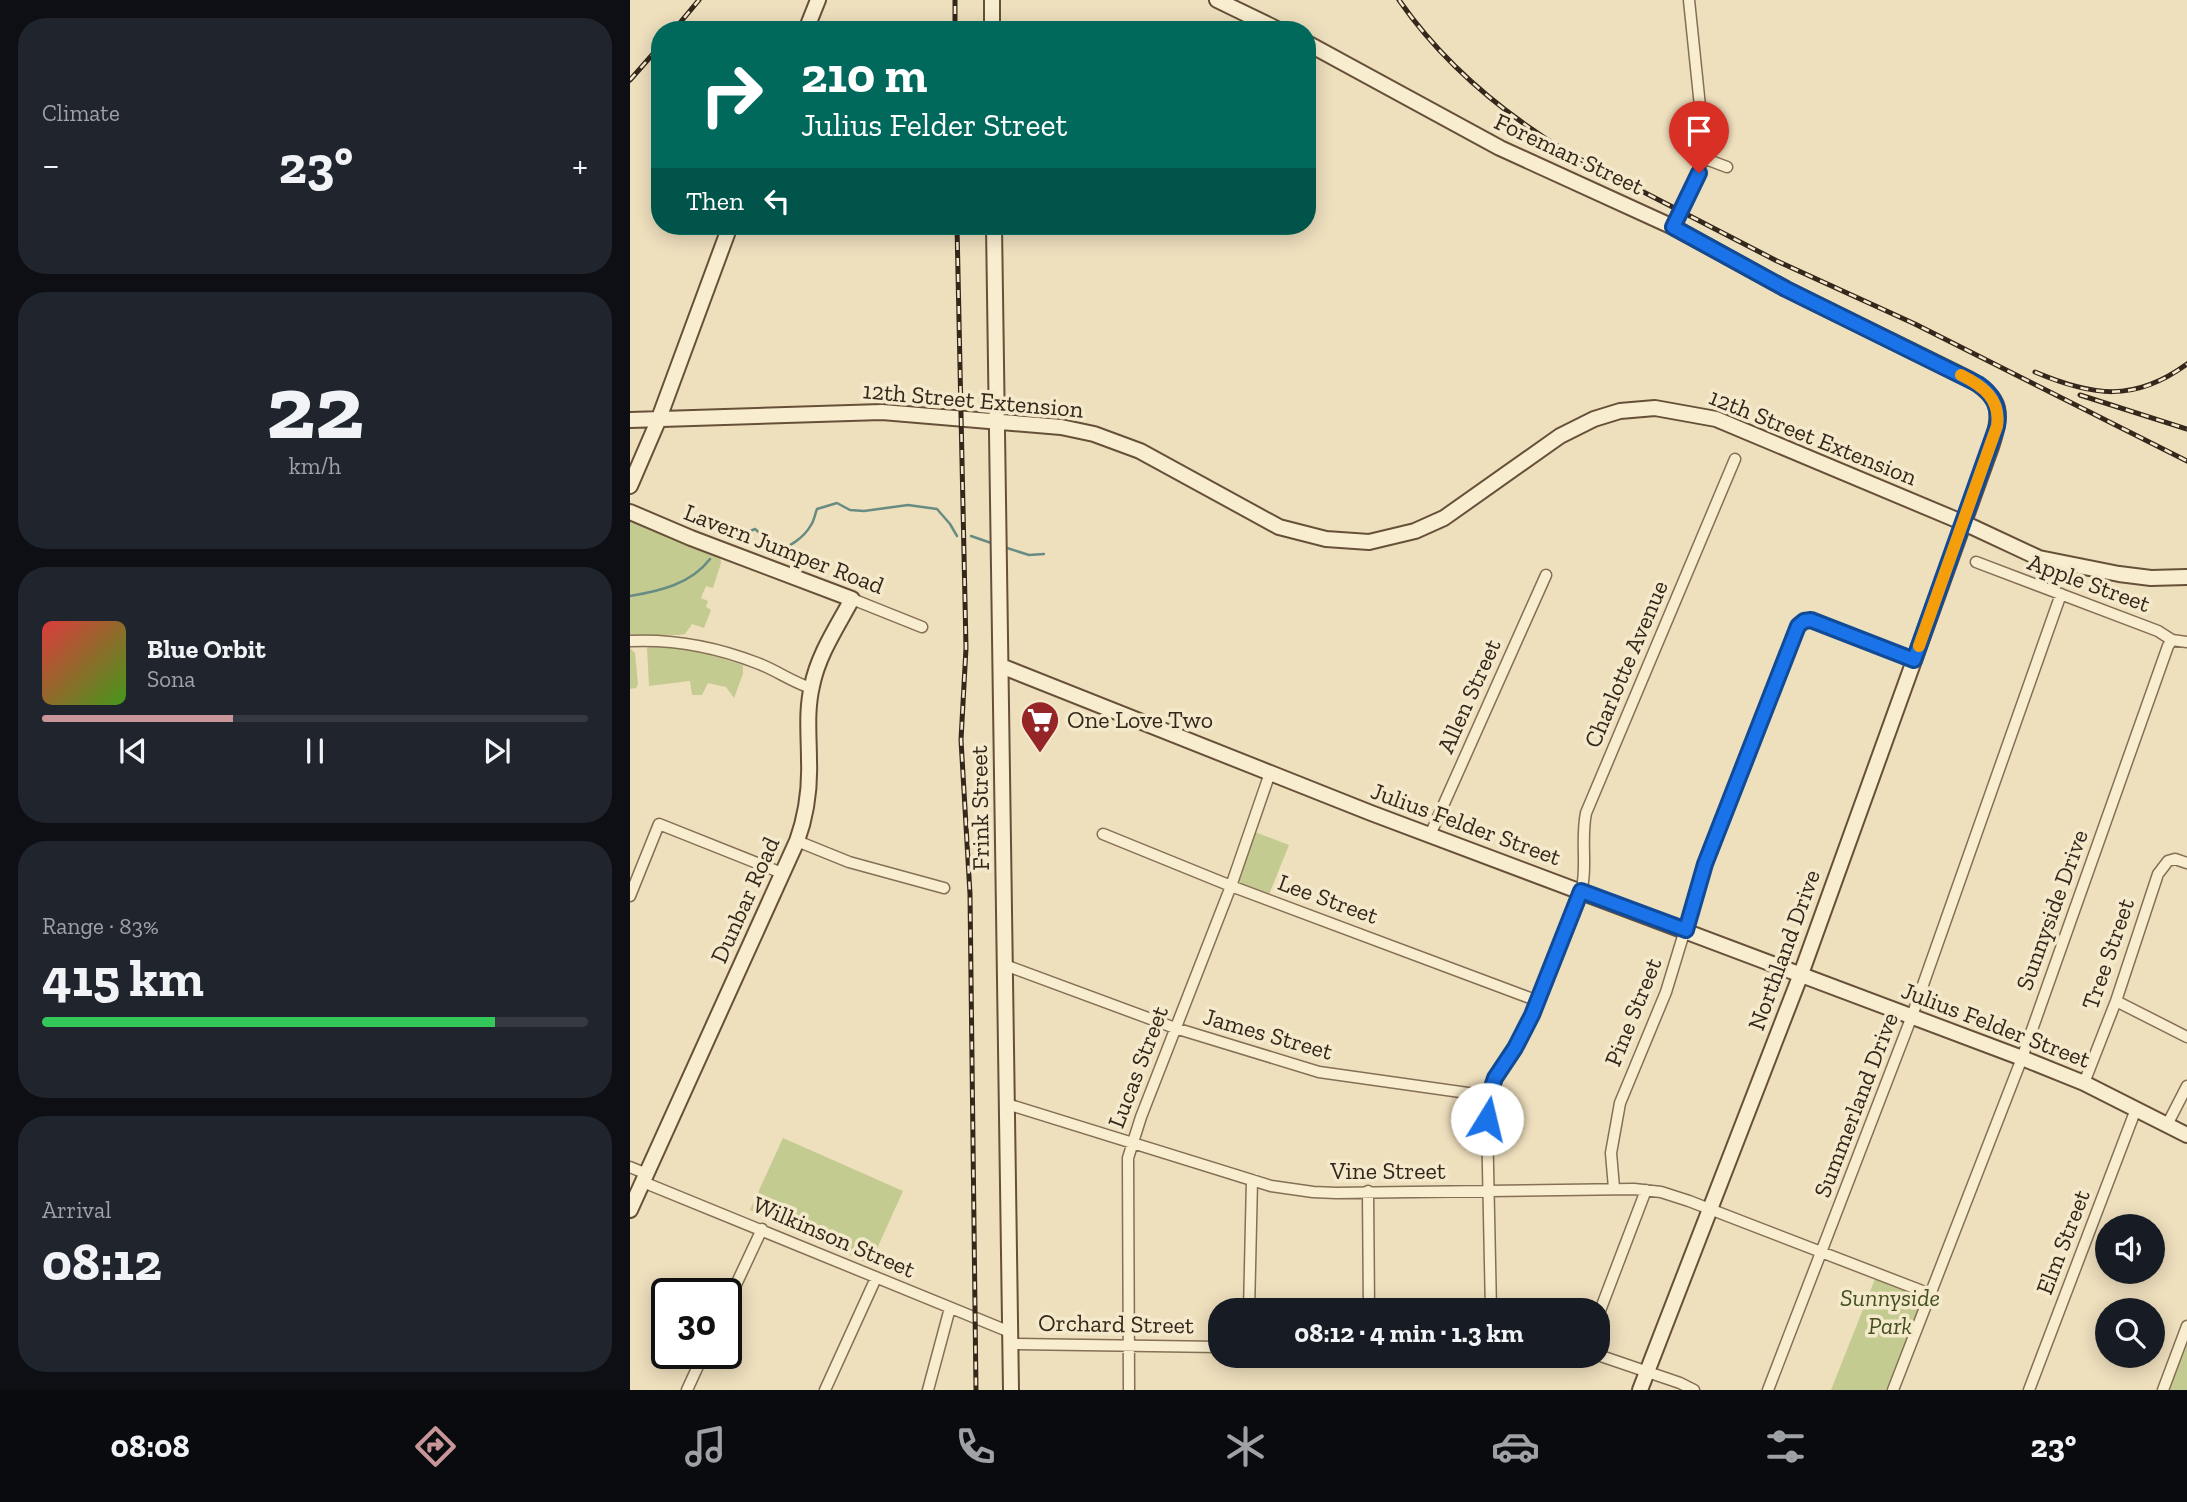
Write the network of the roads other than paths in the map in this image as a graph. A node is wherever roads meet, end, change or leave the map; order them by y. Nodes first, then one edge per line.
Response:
1 (818, 0) edge
2 (992, 0) edge
3 (1217, 0) edge
4 (1689, 0) edge
5 (810, 21) edge
6 (992, 21) edge
7 (1260, 21) edge
8 (1316, 48) edge
9 (1703, 158) junction
10 (1727, 167) dead end
11 (1673, 227) junction
12 (727, 235) edge
13 (994, 235) edge
14 (630, 420) edge
15 (658, 421) junction
16 (997, 422) junction
17 (1735, 459) dead end
18 (630, 486) edge
19 (630, 512) edge
20 (1964, 523) junction
21 (1976, 562) dead end
22 (1546, 575) dead end
23 (2187, 577) edge
24 (2061, 594) junction
25 (852, 599) junction
26 (922, 627) dead end
27 (2172, 640) junction
28 (630, 641) edge
29 (2187, 642) edge
30 (1914, 660) junction
31 (1000, 666) junction
32 (811, 688) junction
33 (1270, 773) junction
34 (1103, 834) dead end
35 (1430, 835) junction
36 (797, 841) junction
37 (2187, 863) edge
38 (782, 873) junction
39 (1230, 886) junction
40 (944, 888) dead end
41 (1581, 891) junction
42 (630, 896) edge
43 (1686, 930) junction
44 (1005, 965) junction
45 (1801, 974) junction
46 (2116, 1001) junction
47 (1538, 1002) junction
48 (1912, 1016) junction
49 (1175, 1028) junction
50 (2187, 1037) edge
51 (2022, 1058) junction
52 (2084, 1083) junction
53 (2187, 1086) edge
54 (1489, 1096) junction
55 (1007, 1104) junction
56 (2136, 1109) junction
57 (2166, 1125) junction
58 (2187, 1135) edge
59 (1132, 1142) junction
60 (630, 1167) edge
61 (645, 1178) junction
62 (1252, 1180) junction
63 (1614, 1188) junction
64 (1646, 1189) junction
65 (1368, 1191) junction
66 (1489, 1191) junction
67 (1710, 1209) junction
68 (630, 1210) edge
69 (762, 1229) junction
70 (1821, 1252) junction
71 (739, 1278) edge
72 (876, 1278) junction
73 (1930, 1294) junction
74 (1249, 1298) edge
75 (1369, 1298) edge
76 (1492, 1298) edge
77 (1605, 1298) edge
78 (950, 1308) junction
79 (2187, 1326) edge
80 (1010, 1338) junction
81 (1129, 1345) junction
82 (1208, 1347) edge
83 (1610, 1359) edge
84 (697, 1369) edge
85 (1647, 1371) junction
86 (687, 1390) edge
87 (825, 1390) edge
88 (928, 1390) edge
89 (1012, 1390) edge
90 (1129, 1390) edge
91 (1640, 1390) edge
92 (1694, 1390) edge
93 (1768, 1390) edge
94 (1893, 1390) edge
95 (2029, 1390) edge
96 (2163, 1390) edge

1 - 5 street
2 - 6 street
3 - 7 street
4 - 9 street
8 - 11 street, Foreman Street
9 - 10 street
9 - 11 street
11 - 20 street, Foreman Street
12 - 15 street
13 - 16 street, Frink Street
14 - 15 street, 12th Street Extension
15 - 16 street, 12th Street Extension
15 - 18 street
16 - 20 street, 12th Street Extension
16 - 31 street, Frink Street
17 - 41 street, Charlotte Avenue
19 - 25 street, Lavern Jumper Road
20 - 23 street, 12th Street Extension
20 - 30 street, Northland Drive
21 - 24 street, Apple Street
22 - 35 street, Allen Street
24 - 27 street, Apple Street
24 - 48 street, Summerland Drive
25 - 26 street, Lavern Jumper Road
25 - 32 street, Dunbar Road
27 - 29 street, Apple Street
27 - 51 street, Sunnyside Drive
28 - 32 street
30 - 43 street, Pine Street
30 - 45 street, Northland Drive
31 - 33 street, Julius Felder Street
31 - 44 street, Frink Street
32 - 36 street, Dunbar Road
33 - 35 street, Julius Felder Street
33 - 39 street, Lucas Street
34 - 39 street, Lee Street
35 - 41 street, Julius Felder Street
36 - 38 street, Dunbar Road
36 - 40 street
37 - 46 street, Tree Street
38 - 42 street
38 - 61 street, Dunbar Road
39 - 47 street, Lee Street
39 - 49 street, Lucas Street
41 - 43 street, Julius Felder Street
41 - 47 street, Charlotte Avenue
43 - 45 street, Julius Felder Street
43 - 63 street, Pine Street
44 - 49 street, James Street
44 - 55 street, Frink Street
45 - 48 street, Julius Felder Street
45 - 67 street, Northland Drive
46 - 50 street
46 - 52 street, Tree Street
47 - 54 street, Charlotte Avenue
48 - 51 street, Julius Felder Street
48 - 70 street, Summerland Drive
49 - 54 street, James Street
49 - 59 street, Lucas Street
51 - 52 street, Julius Felder Street
51 - 73 street, Sunnyside Drive
52 - 56 street, Julius Felder Street
53 - 57 street
54 - 66 street
55 - 59 street, Vine Street
55 - 80 street, Frink Street
56 - 57 street, Julius Felder Street
56 - 95 street, Elm Street
57 - 58 street, Julius Felder Street
59 - 62 street, Vine Street
59 - 81 street, Lucas Street
60 - 61 street, Wilkinson Street
61 - 68 street, Dunbar Road
61 - 69 street, Wilkinson Street
62 - 65 street, Vine Street
62 - 74 street
63 - 64 street, Vine Street
63 - 66 street, Vine Street
64 - 67 street, Vine Street
64 - 77 street
65 - 66 street, Vine Street
65 - 75 street
66 - 76 street
67 - 70 street, Vine Street
67 - 85 street, Northland Drive
69 - 71 street
69 - 72 street, Wilkinson Street
70 - 73 street, Vine Street
70 - 93 street, Summerland Drive
72 - 78 street, Wilkinson Street
72 - 87 street
73 - 94 street, Sunnyside Drive
78 - 80 street, Wilkinson Street
78 - 88 street
79 - 96 street
80 - 81 street, Orchard Street
80 - 89 street, Frink Street
81 - 82 street, Orchard Street
81 - 90 street, Lucas Street
83 - 85 street
84 - 86 street
85 - 91 street, Northland Drive
85 - 92 street

